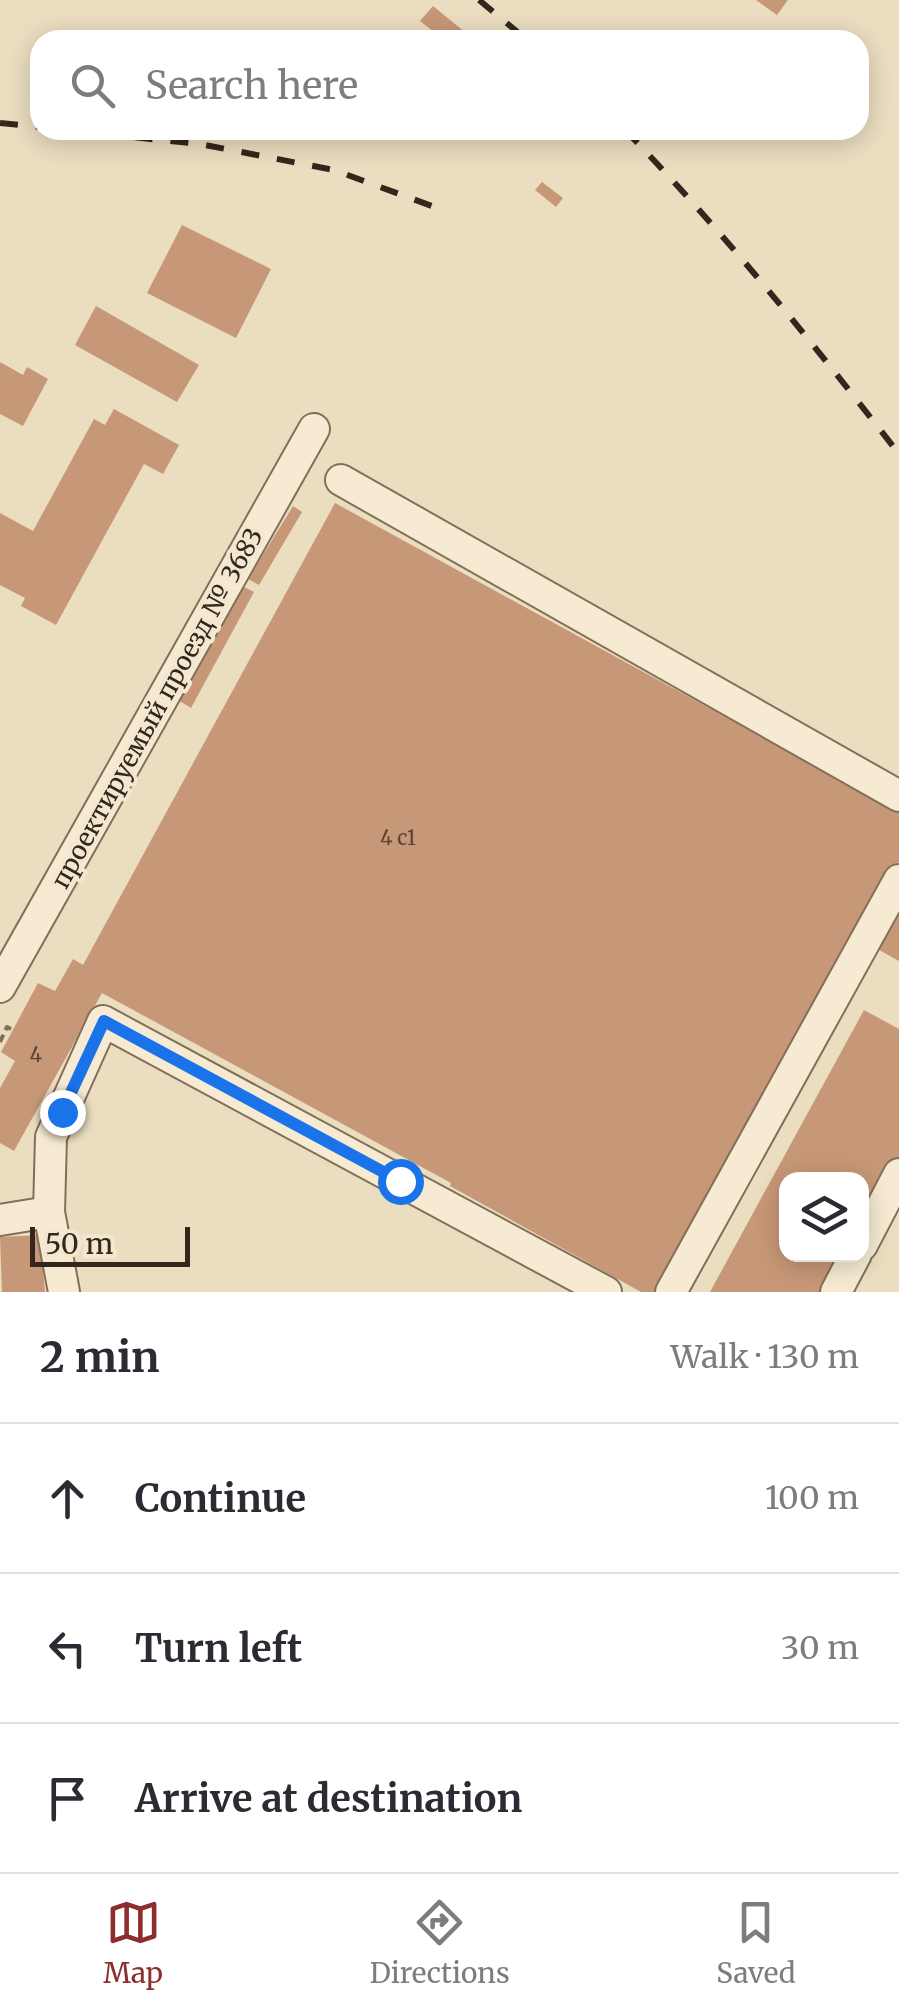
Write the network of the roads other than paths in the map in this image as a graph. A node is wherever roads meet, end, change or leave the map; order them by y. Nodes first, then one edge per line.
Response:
1 (314, 429) dead end
2 (341, 480) dead end
3 (899, 796) edge
4 (899, 880) edge
5 (0, 987) edge
6 (899, 1174) edge
7 (50, 1212) junction
8 (0, 1220) edge
9 (869, 1232) edge
10 (852, 1262) edge
11 (64, 1292) edge
12 (606, 1292) edge
13 (671, 1292) edge
14 (836, 1292) edge

1 - 5 street, проектируемый проезд № 3683
2 - 3 street
4 - 13 street
6 - 9 street
7 - 8 street
7 - 11 street
7 - 12 street
10 - 14 street

